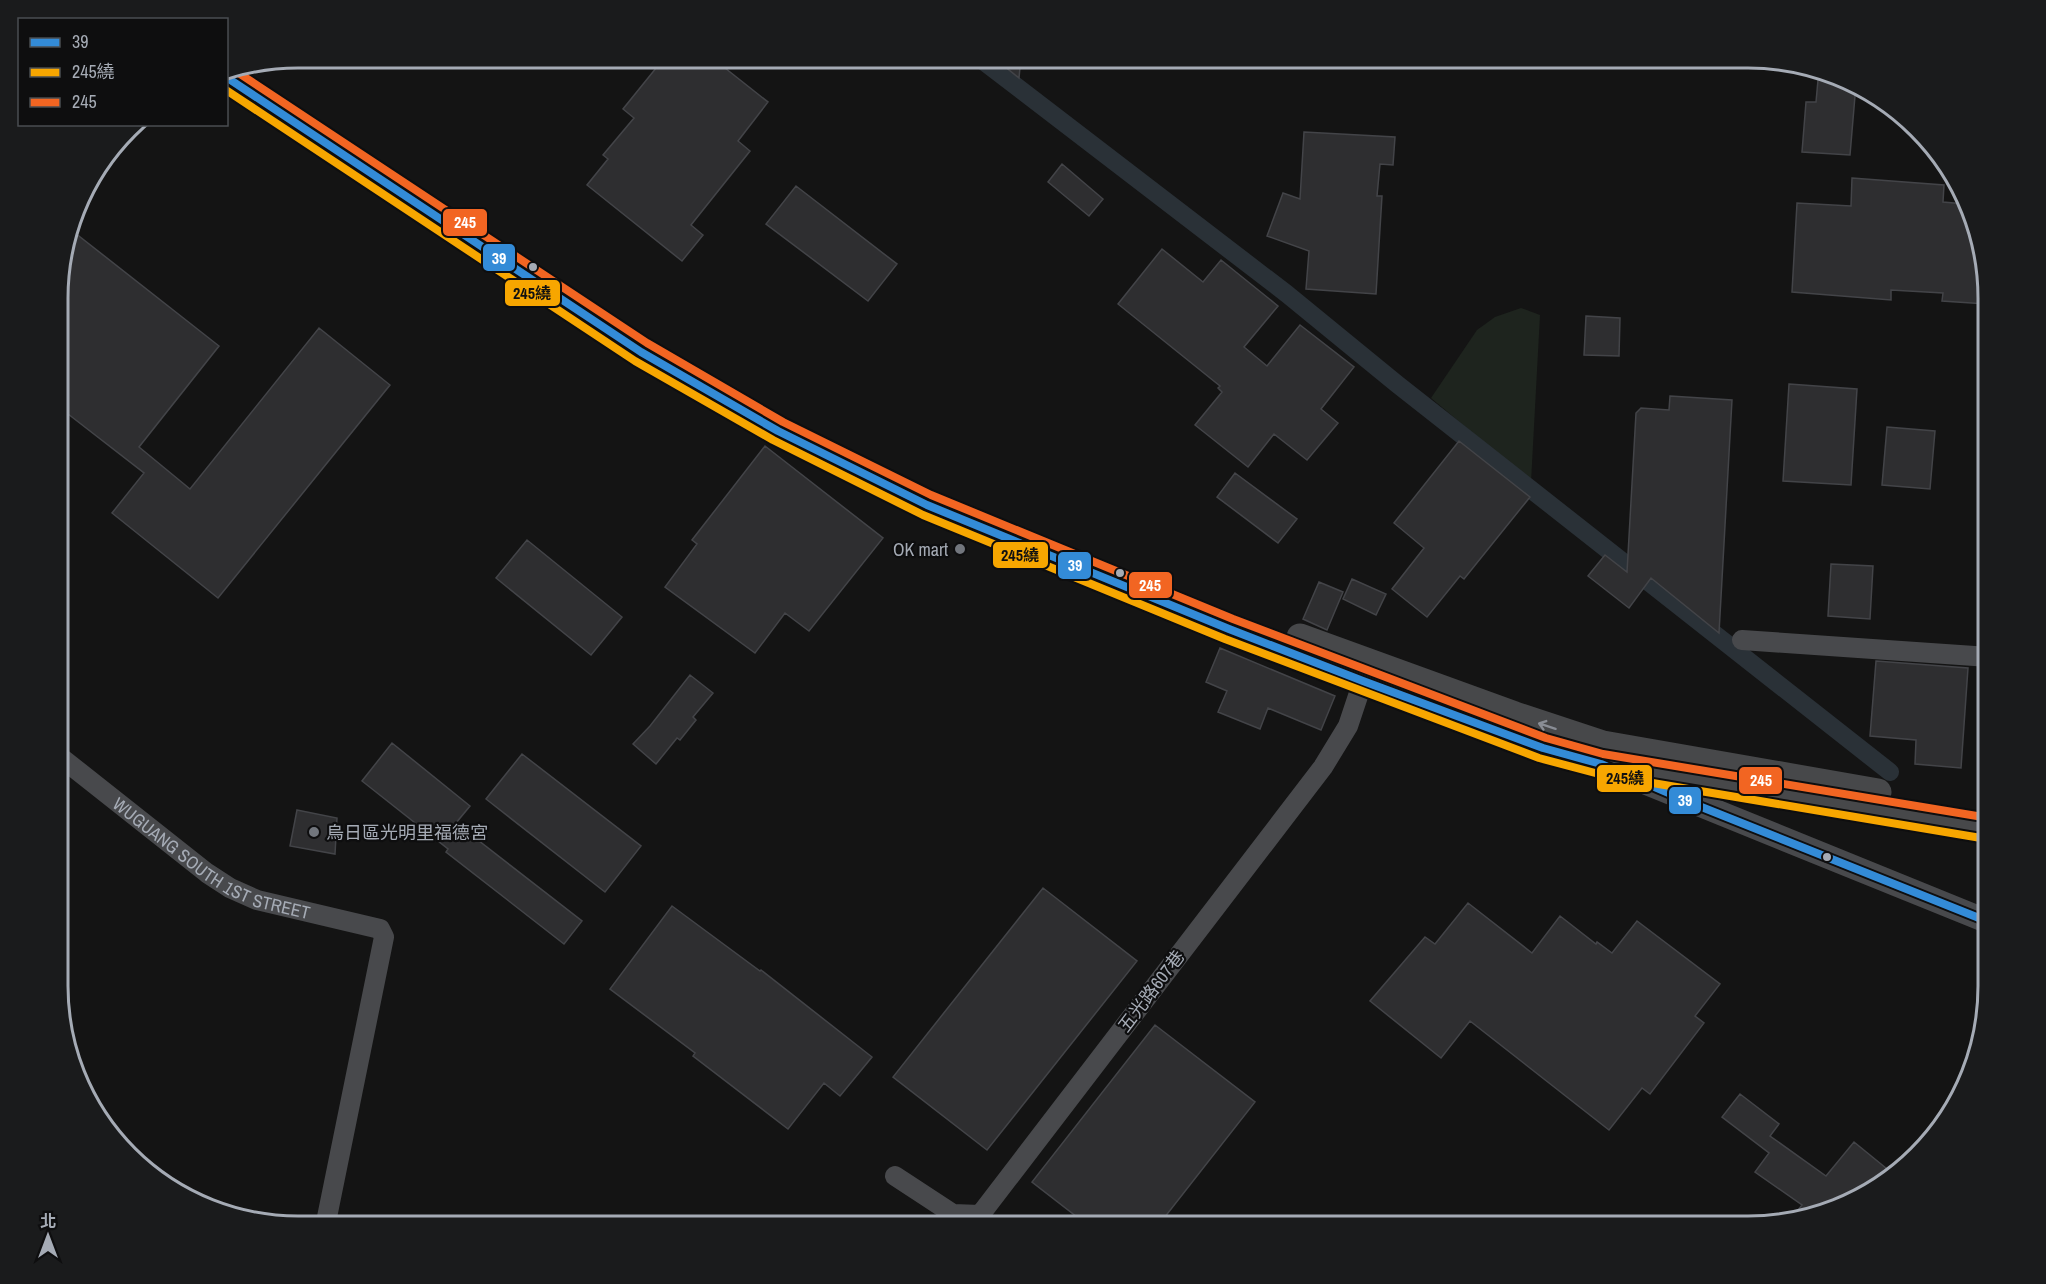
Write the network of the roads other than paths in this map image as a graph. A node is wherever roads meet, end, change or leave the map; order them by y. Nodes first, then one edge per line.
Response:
1 (251, 72) edge
2 (228, 78) edge
3 (1742, 640) dead end
4 (1978, 656) edge
5 (1364, 681) junction
6 (1602, 754) junction
7 (67, 762) edge
8 (1978, 809) edge
9 (1978, 827) edge
10 (1978, 918) edge
11 (895, 1176) dead end
12 (327, 1216) edge

6 -> 1 main road
2 - 5 main road
3 - 4 street
5 - 6 main road
5 - 11 street, 五光路607巷
6 - 8 main road
6 - 9 main road
6 - 10 street
7 - 12 street, WUGUANG SOUTH 1ST STREET

